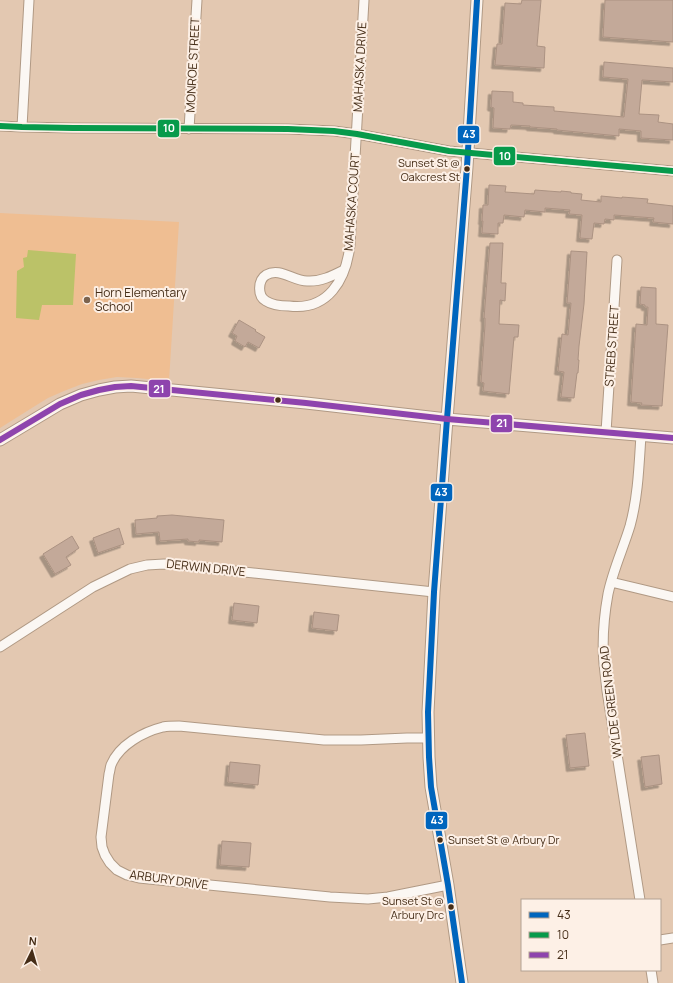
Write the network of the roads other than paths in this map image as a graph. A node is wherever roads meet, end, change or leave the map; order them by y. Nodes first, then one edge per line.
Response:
1 (29, 0) edge
2 (197, 0) edge
3 (364, 0) edge
4 (477, 0) edge
5 (0, 126) edge
6 (22, 127) junction
7 (189, 129) junction
8 (356, 134) junction
9 (468, 154) junction
10 (673, 171) edge
11 (616, 260) dead end
12 (344, 270) junction
13 (447, 419) junction
14 (606, 432) junction
15 (641, 436) junction
16 (673, 438) edge
17 (0, 440) edge
18 (611, 582) junction
19 (434, 592) junction
20 (673, 597) edge
21 (0, 647) edge
22 (428, 738) junction
23 (448, 885) junction
24 (640, 899) edge
25 (673, 938) edge
26 (661, 940) edge
27 (651, 971) edge
28 (462, 983) edge
29 (653, 983) edge

1 - 6 street
2 - 7 street, MONROE STREET
3 - 8 street, MAHASKA DRIVE
4 - 9 street
5 - 6 street
6 - 7 street
7 - 8 street
8 - 9 street
8 - 12 street, MAHASKA COURT
9 - 10 street
9 - 13 street
11 - 14 street, STREB STREET
12 - 12 street, MAHASKA COURT
13 - 14 street
13 - 17 street
13 - 19 street
14 - 15 street
15 - 16 street
15 - 18 street, WYLDE GREEN ROAD
18 - 20 street
18 - 24 street, WYLDE GREEN ROAD
19 - 21 street, DERWIN DRIVE
19 - 22 street
22 - 23 street
22 - 23 street, ARBURY DRIVE
23 - 28 street
25 - 26 street
27 - 29 street

